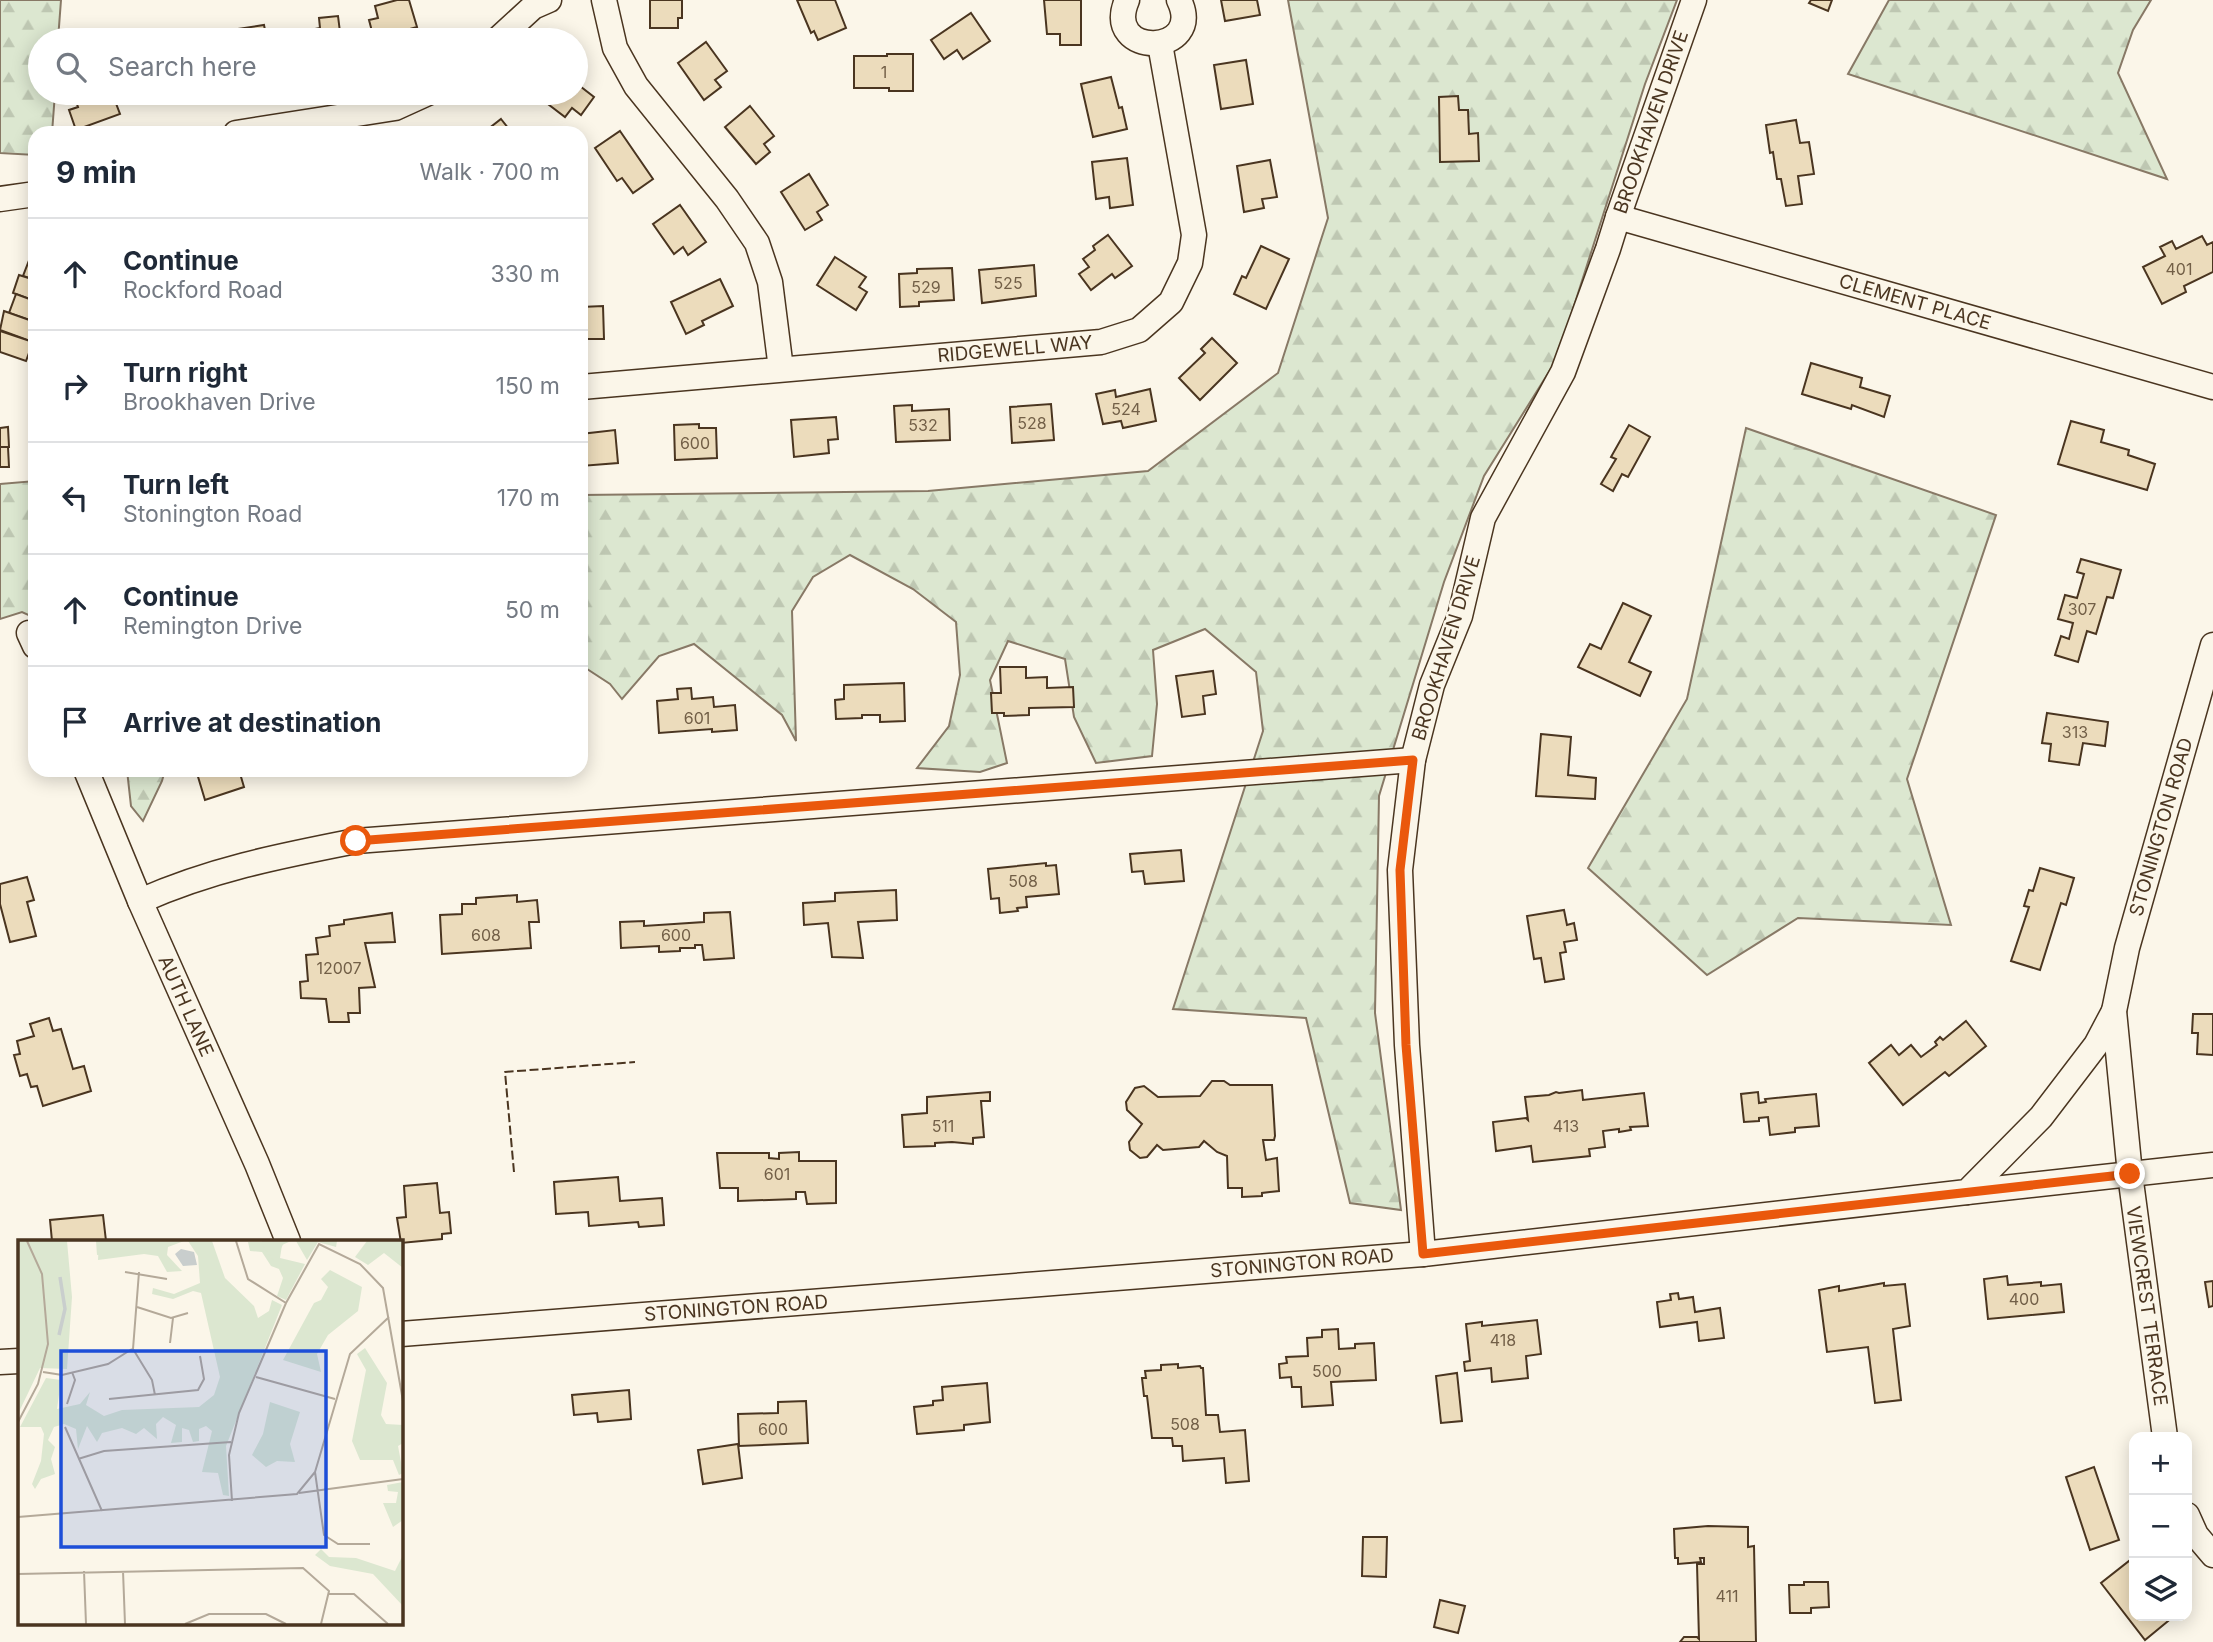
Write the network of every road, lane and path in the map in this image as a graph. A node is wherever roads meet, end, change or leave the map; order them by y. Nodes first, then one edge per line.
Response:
1 (549, 0) edge
2 (604, 0) edge
3 (1127, 0) edge
4 (1179, 0) edge
5 (1694, 0) edge
6 (510, 28) edge
7 (1160, 44) junction
8 (402, 105) edge
9 (281, 126) edge
10 (28, 195) edge
11 (0, 199) edge
12 (1618, 217) junction
13 (780, 369) junction
14 (588, 386) edge
15 (2213, 387) edge
16 (2213, 645) edge
17 (1413, 760) junction
18 (89, 777) edge
19 (140, 901) junction
20 (2114, 1011) junction
21 (2213, 1166) edge
22 (2130, 1174) junction
23 (1967, 1192) junction
24 (288, 1240) edge
25 (1423, 1254) junction
26 (402, 1334) edge
27 (18, 1361) edge
28 (0, 1362) edge
29 (2164, 1432) edge
30 (2192, 1526) edge
31 (2213, 1555) edge

1 - 6 street
2 - 13 street
3 - 7 street
4 - 7 street
5 - 12 street, BROOKHAVEN DRIVE
7 - 13 street, RIDGEWELL WAY
8 - 9 street
10 - 11 street
12 - 15 street, CLEMENT PLACE
12 - 17 street, BROOKHAVEN DRIVE
13 - 14 street, RIDGEWELL WAY
16 - 20 street, STONINGTON ROAD
17 - 19 street
17 - 25 street, BROOKHAVEN DRIVE
18 - 19 street, AUTH LANE
19 - 24 street, AUTH LANE
20 - 22 street, STONINGTON ROAD
20 - 23 street, STONINGTON ROAD
21 - 22 street
22 - 23 street
22 - 29 street, VIEWCREST TERRACE
23 - 25 street, STONINGTON ROAD
25 - 26 street, STONINGTON ROAD
27 - 28 street
30 - 31 street

